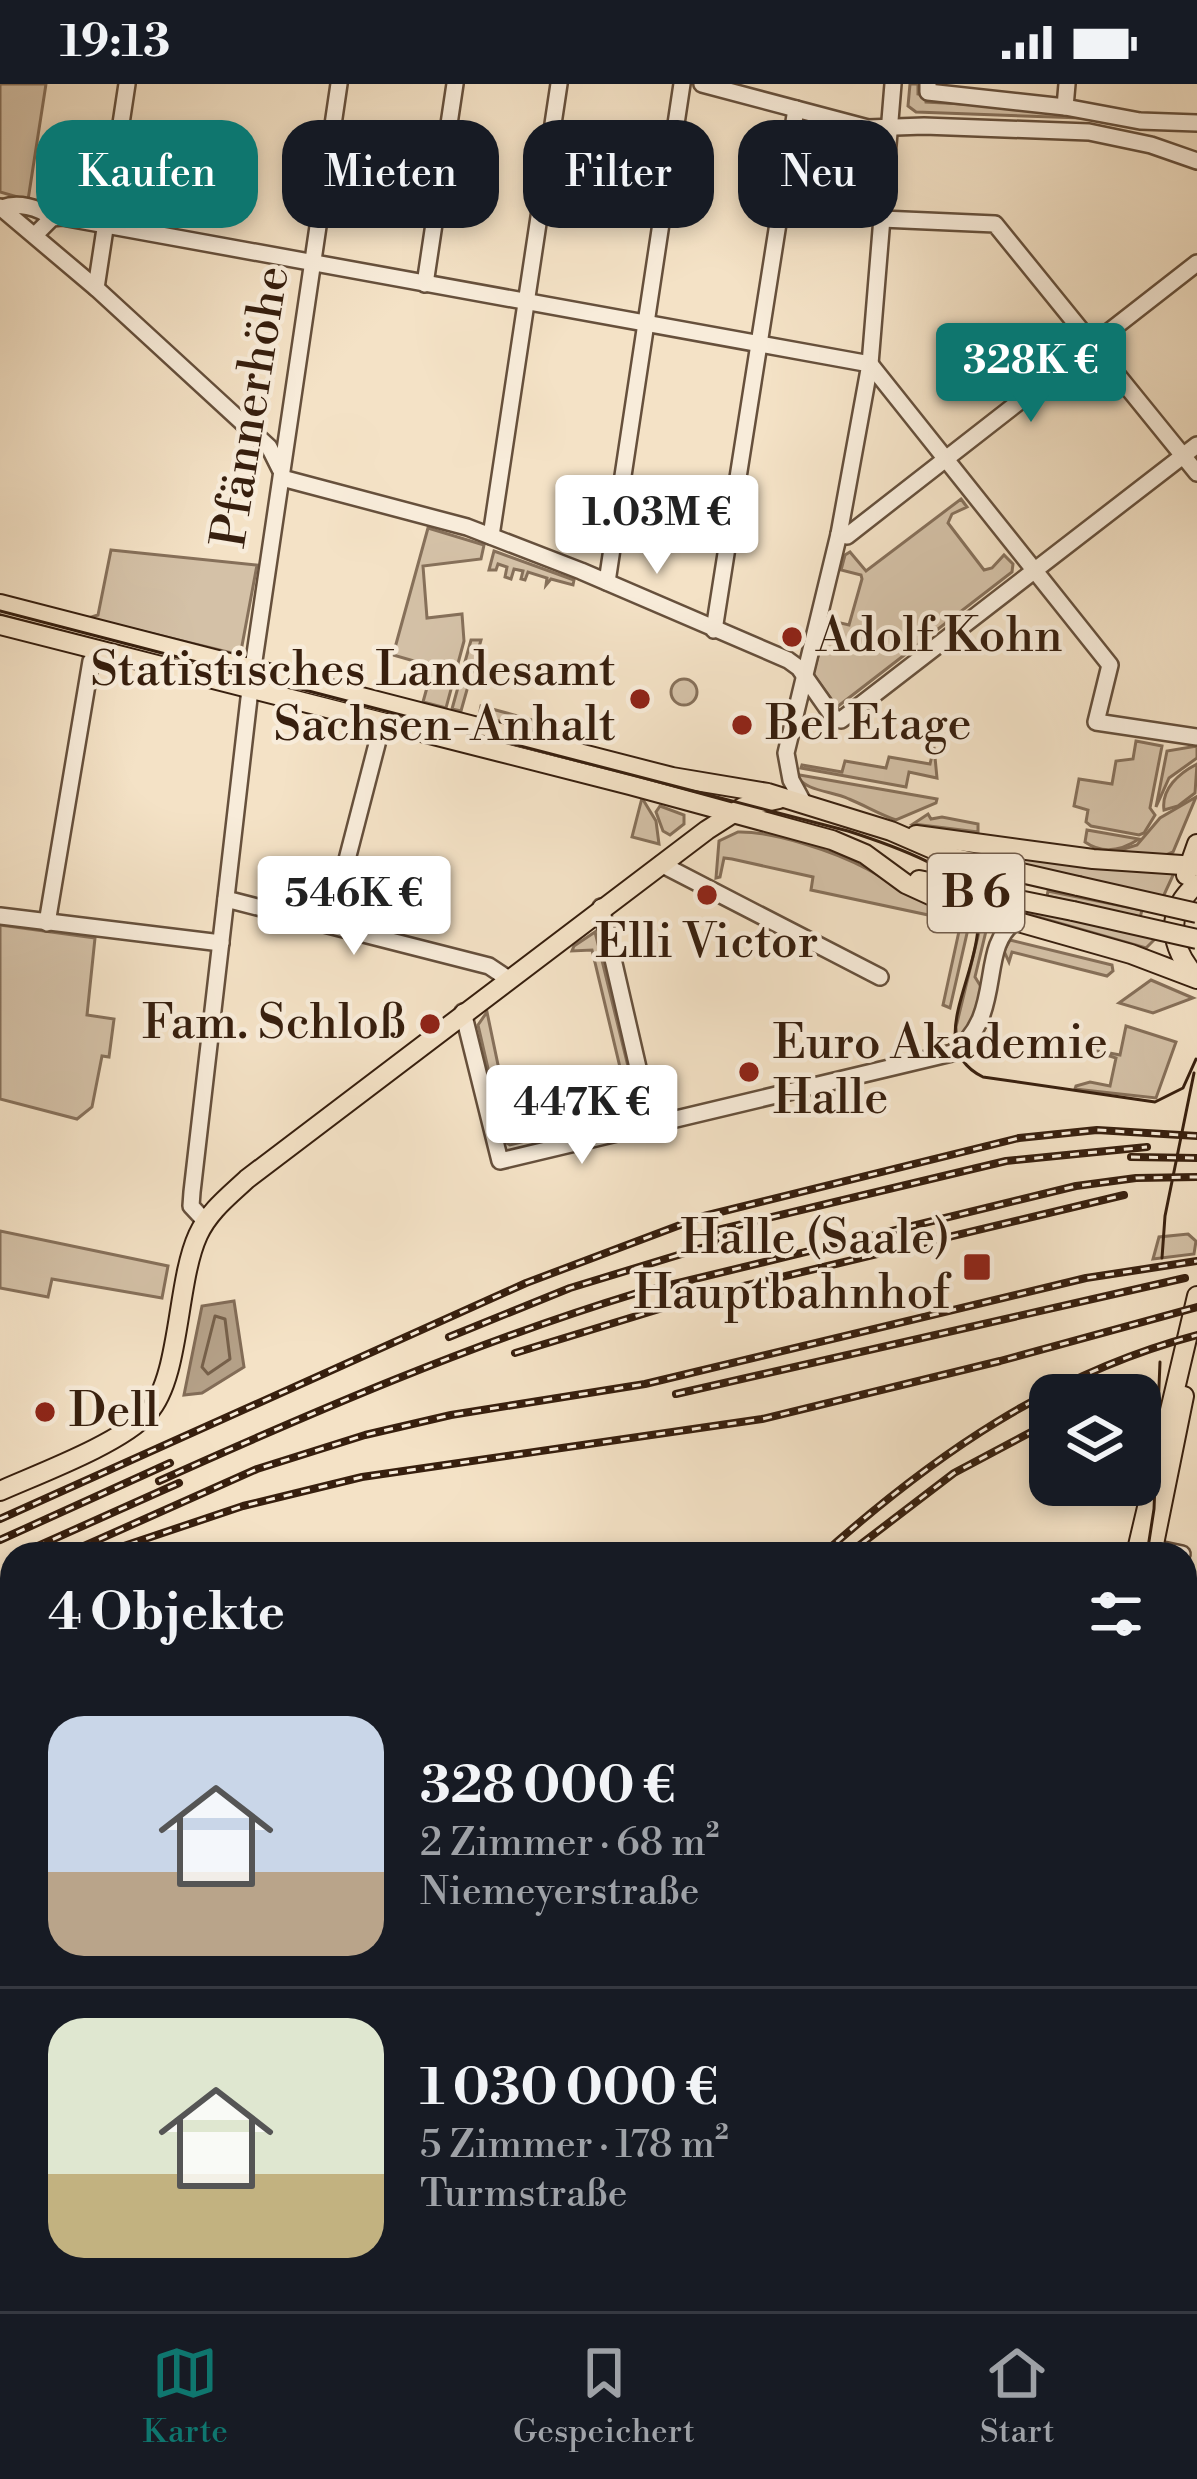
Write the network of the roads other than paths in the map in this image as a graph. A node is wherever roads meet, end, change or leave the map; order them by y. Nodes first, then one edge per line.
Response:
1 (127, 84) edge
2 (339, 84) edge
3 (454, 84) edge
4 (559, 84) edge
5 (682, 84) edge
6 (703, 84) edge
7 (893, 84) edge
8 (928, 84) edge
9 (1067, 84) edge
10 (956, 89) edge
11 (1065, 106) junction
12 (796, 110) junction
13 (122, 120) edge
14 (836, 120) edge
15 (890, 120) edge
16 (1197, 124) edge
17 (898, 127) edge
18 (1197, 161) edge
19 (1, 208) edge
20 (36, 209) edge
21 (898, 220) edge
22 (42, 228) edge
23 (107, 228) edge
24 (118, 228) edge
25 (881, 228) edge
26 (35, 235) junction
27 (1197, 263) edge
28 (312, 265) junction
29 (425, 284) junction
30 (96, 288) junction
31 (526, 302) junction
32 (647, 325) junction
33 (1094, 344) junction
34 (759, 345) junction
35 (870, 364) junction
36 (1190, 450) edge
37 (946, 459) junction
38 (1197, 473) edge
39 (282, 478) junction
40 (839, 535) junction
41 (491, 536) junction
42 (1034, 571) junction
43 (607, 582) junction
44 (0, 604) edge
45 (0, 625) edge
46 (714, 630) junction
47 (92, 661) dead end
48 (802, 673) junction
49 (251, 678) junction
50 (383, 722) junction
51 (1197, 737) edge
52 (784, 798) junction
53 (804, 804) junction
54 (733, 813) junction
55 (891, 831) junction
56 (1197, 844) edge
57 (661, 864) junction
58 (881, 864) junction
59 (1194, 872) edge
60 (226, 899) junction
61 (601, 907) junction
62 (1197, 913) edge
63 (0, 916) edge
64 (1015, 922) junction
65 (47, 923) junction
66 (330, 925) junction
67 (1197, 939) edge
68 (221, 944) junction
69 (880, 977) dead end
70 (508, 978) junction
71 (1197, 979) edge
72 (463, 1012) junction
73 (651, 1124) junction
74 (210, 1215) junction
75 (1197, 1296) edge
76 (1197, 1339) edge
77 (0, 1491) edge
78 (1149, 1542) edge
79 (1149, 1542) edge

1 - 13 street
2 - 28 street, Pfännerhöhe
3 - 29 street
4 - 31 street
5 - 32 street
6 - 12 street
7 - 15 street
8 - 10 street
9 - 11 street
10 - 11 street
11 - 16 street
12 - 14 street
12 - 34 street
17 - 18 street
19 - 20 street
19 - 26 street
21 - 33 street
22 - 26 street
23 - 30 street
24 - 28 street
25 - 35 street
26 - 30 street
27 - 33 street
28 - 29 street
28 - 39 street, Pfännerhöhe
29 - 31 street
30 - 39 street
31 - 32 street
31 - 41 street
32 - 34 street
32 - 43 street
33 - 36 street
33 - 37 street
34 - 35 street
34 - 46 street
35 - 37 street
35 - 40 street
36 - 38 street
36 - 42 street
37 - 40 street
37 - 42 street
39 - 41 street
39 - 49 street, Pfännerhöhe
40 - 48 street
41 - 43 street
42 - 48 street
42 - 51 street
43 - 46 street
44 - 49 main road
45 - 49 main road
46 - 48 street
47 - 65 street
48 - 53 street
49 - 50 main road
49 - 52 main road
49 - 60 street, Pfännerhöhe
50 - 54 main road
50 - 66 street
52 - 53 main road
52 - 54 main road
53 - 55 main road
54 - 57 main road
54 - 58 main road, B 6
55 - 59 main road, B 6
55 - 62 main road, bridge
56 - 59 main road
57 - 61 main road
57 - 69 street
58 - 64 main road
58 - 67 main road, B 6, bridge
59 - 71 main road
60 - 66 street
60 - 68 street, Pfännerhöhe
61 - 70 main road
61 - 73 street
63 - 65 street
64 - 71 main road
64 - 73 street
65 - 68 street
66 - 70 street
68 - 74 street, Pfännerhöhe
70 - 72 main road
72 - 73 street
72 - 74 main road
74 - 77 main road
75 - 78 main road
76 - 79 main road

